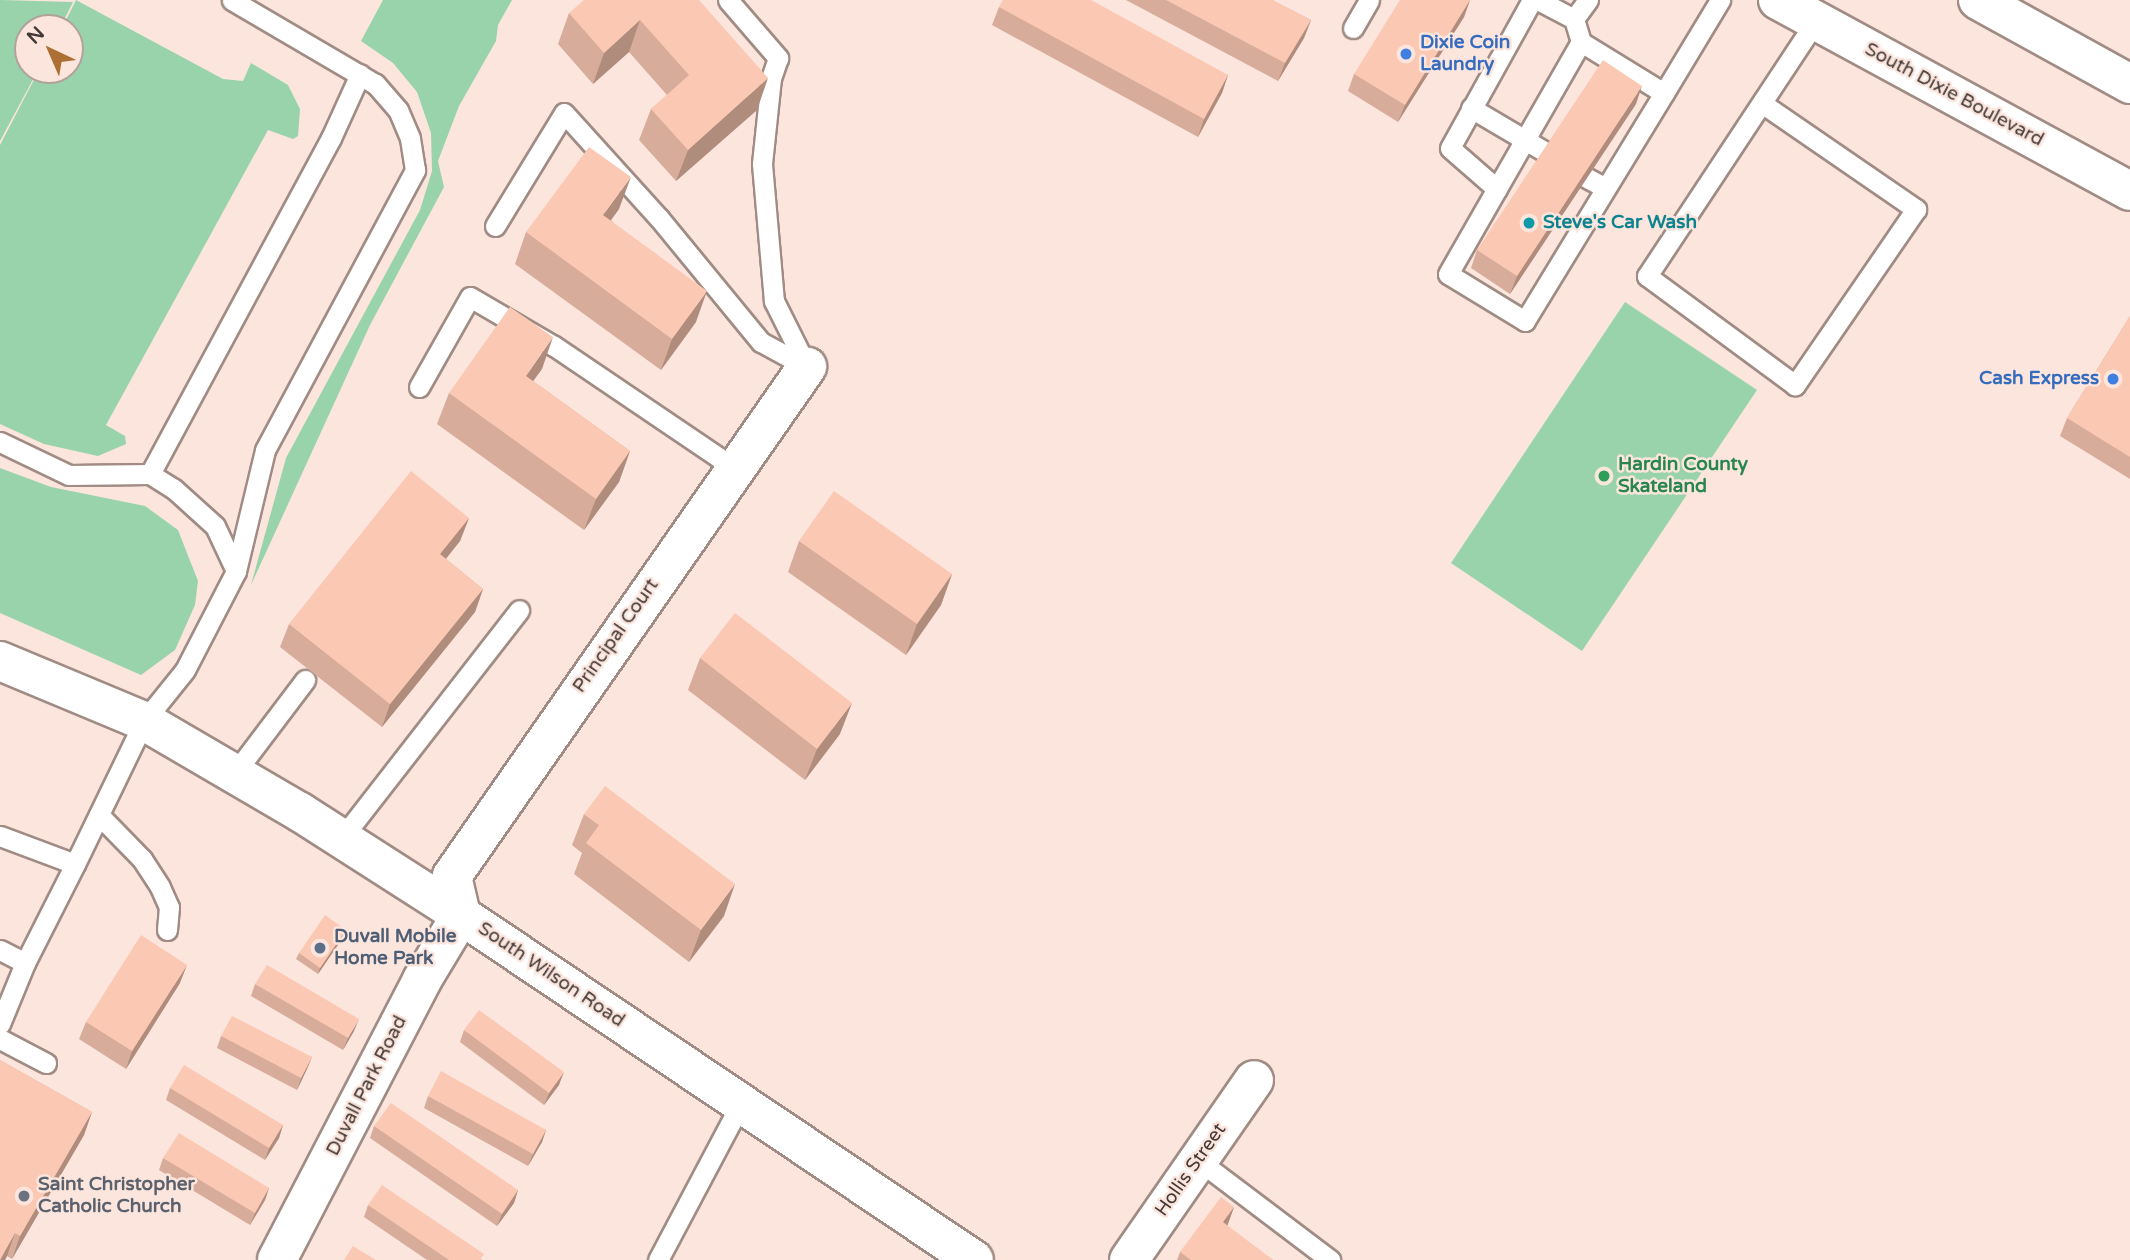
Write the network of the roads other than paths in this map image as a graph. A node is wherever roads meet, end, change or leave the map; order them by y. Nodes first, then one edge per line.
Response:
1 (232, 0) edge
2 (728, 0) edge
3 (1369, 0) edge
4 (1532, 0) edge
5 (1538, 0) edge
6 (1588, 0) edge
7 (1720, 0) edge
8 (1778, 0) edge
9 (1995, 4) edge
10 (1574, 19) junction
11 (1816, 21) junction
12 (1353, 28) dead end
13 (1581, 42) junction
14 (360, 74) junction
15 (2130, 84) edge
16 (1664, 93) junction
17 (1763, 104) junction
18 (1471, 108) junction
19 (1525, 139) junction
20 (1547, 153) edge
21 (1587, 178) edge
22 (1606, 188) junction
23 (1497, 189) junction
24 (2130, 191) edge
25 (495, 226) dead end
26 (807, 367) junction
27 (419, 387) dead end
28 (0, 442) edge
29 (734, 468) junction
30 (150, 474) junction
31 (236, 571) junction
32 (519, 610) dead end
33 (0, 661) edge
34 (304, 680) dead end
35 (144, 721) junction
36 (234, 774) junction
37 (99, 815) junction
38 (0, 836) edge
39 (341, 839) junction
40 (75, 864) junction
41 (461, 915) junction
42 (167, 930) dead end
43 (0, 950) edge
44 (25, 963) junction
45 (0, 1024) edge
46 (0, 1039) edge
47 (46, 1063) dead end
48 (1254, 1080) dead end
49 (741, 1103) junction
50 (1198, 1160) junction
51 (277, 1260) edge
52 (658, 1260) edge
53 (974, 1260) edge
54 (1129, 1260) edge
55 (1330, 1260) edge

1 - 14 lane
2 - 26 lane
3 - 12 lane
4 - 18 lane
5 - 10 lane
6 - 10 lane
7 - 16 lane
8 - 11 main road, South Dixie Boulevard
9 - 15 main road
10 - 13 lane
11 - 17 lane
11 - 24 main road, South Dixie Boulevard
13 - 16 lane
13 - 19 lane
14 - 30 lane
14 - 31 lane
16 - 22 lane
17 - 17 lane
18 - 19 lane
18 - 23 lane
19 - 20 lane
19 - 23 lane
21 - 22 lane
22 - 23 lane
25 - 26 lane
26 - 29 main road, Principal Court
27 - 29 lane
28 - 30 lane
29 - 41 main road, Principal Court
30 - 31 lane
31 - 35 lane
32 - 39 lane
33 - 35 main road, South Wilson Road
34 - 36 lane
35 - 36 main road, South Wilson Road
35 - 37 lane
36 - 39 main road, South Wilson Road
37 - 40 lane
37 - 42 lane
38 - 40 lane
39 - 41 main road, South Wilson Road
40 - 44 lane
41 - 49 main road, South Wilson Road
41 - 51 main road, Duvall Park Road
43 - 44 lane
44 - 45 lane
46 - 47 lane
48 - 50 main road, Hollis Street
49 - 52 lane
49 - 53 main road, South Wilson Road
50 - 54 main road, Hollis Street
50 - 55 lane

